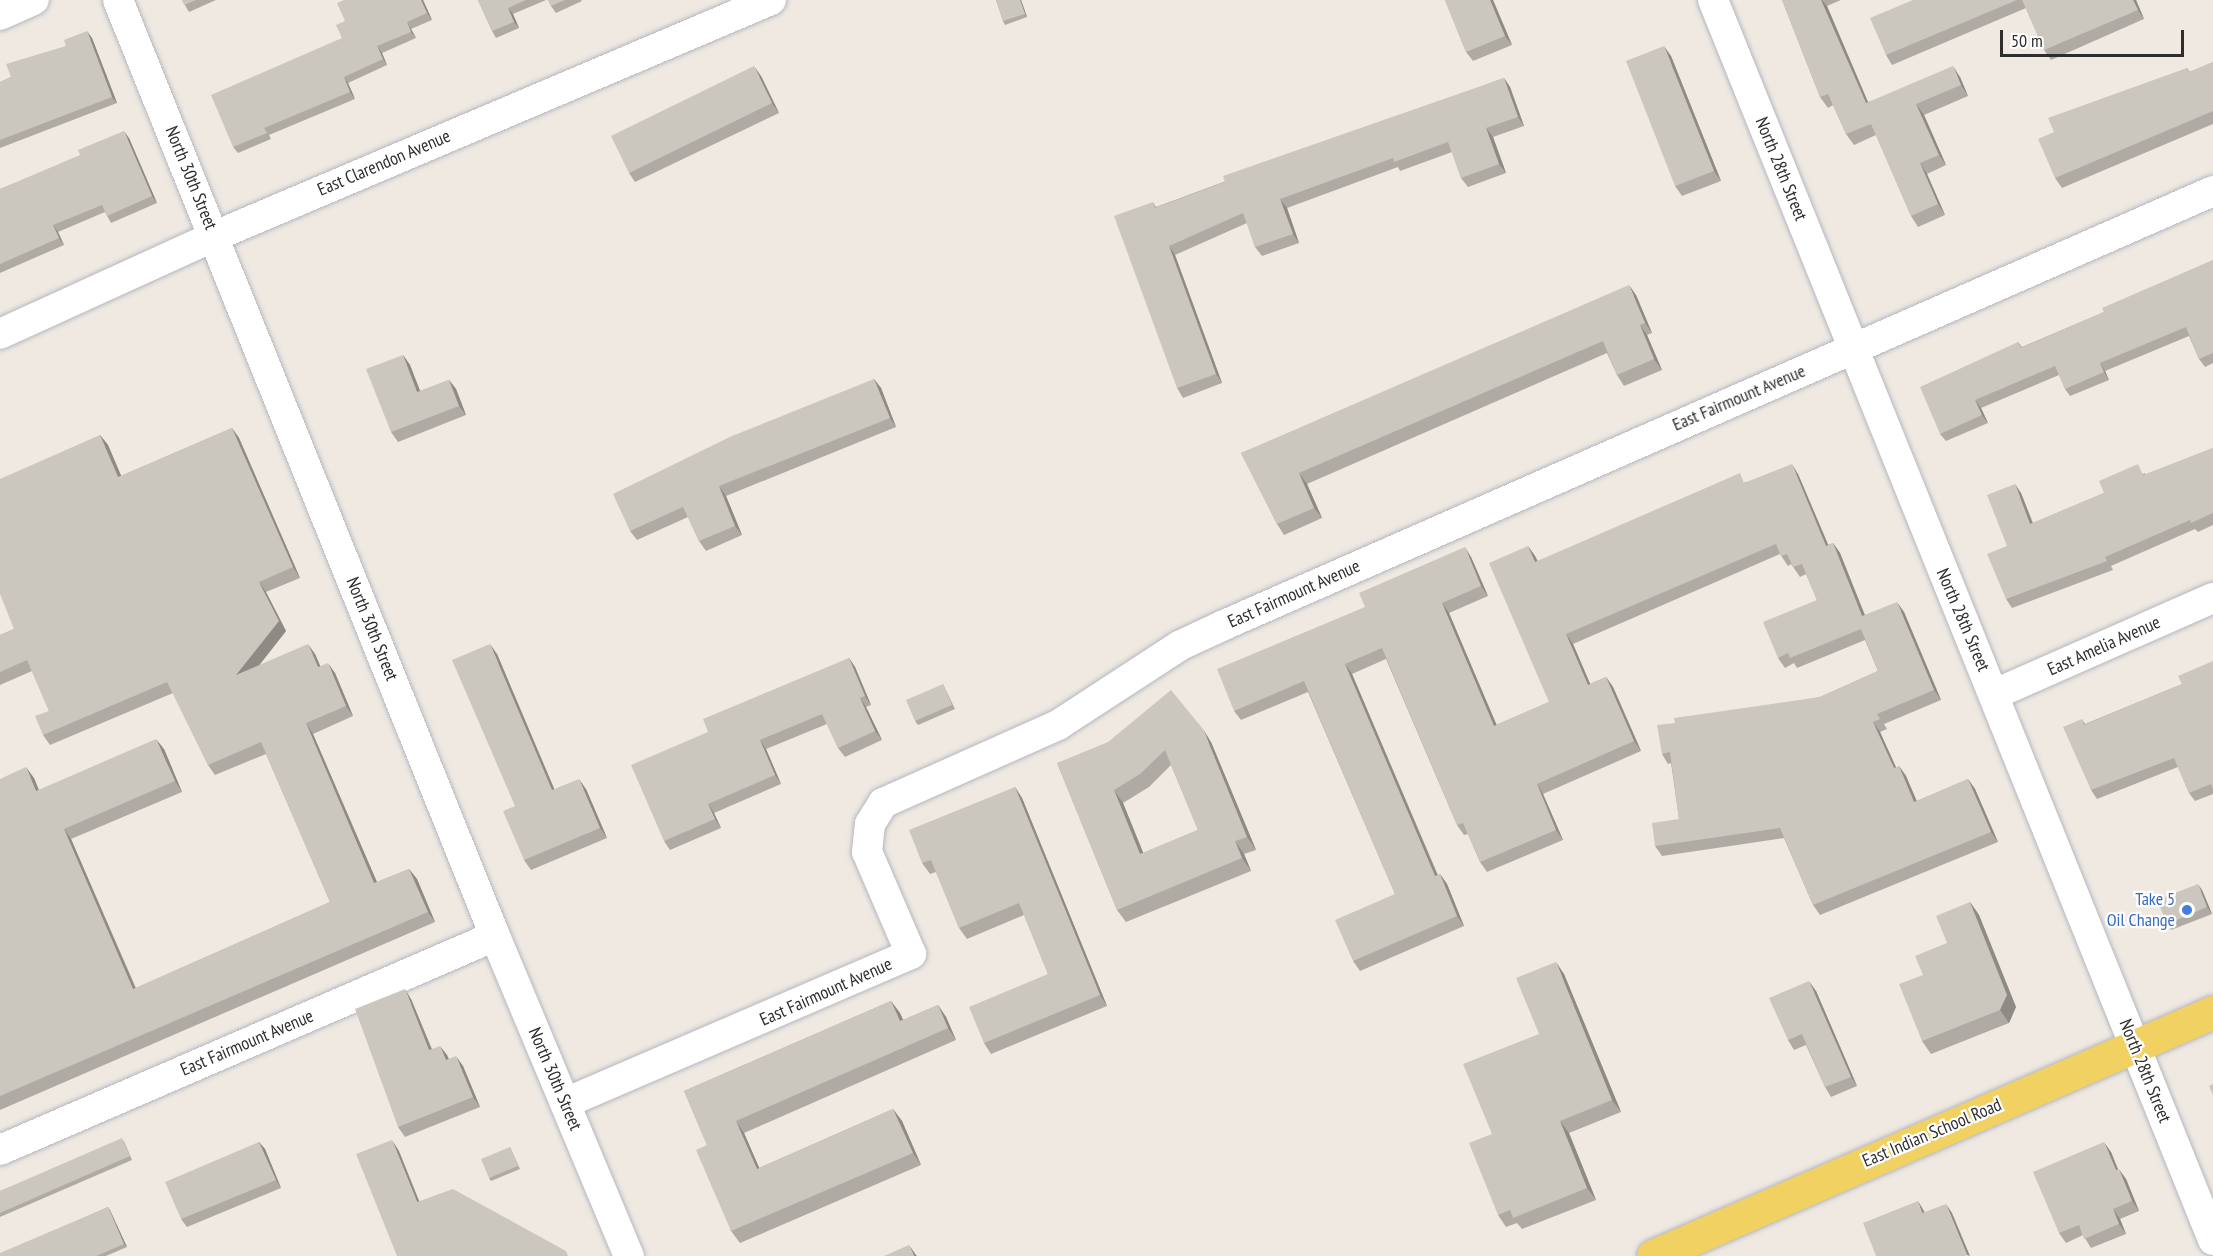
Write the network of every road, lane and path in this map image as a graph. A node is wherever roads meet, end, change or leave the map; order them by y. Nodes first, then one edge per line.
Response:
1 (34, 0) edge
2 (118, 0) edge
3 (771, 0) edge
4 (1713, 0) edge
5 (0, 15) edge
6 (2213, 190) edge
7 (215, 236) junction
8 (0, 334) edge
9 (1853, 349) junction
10 (2213, 598) edge
11 (1995, 694) junction
12 (495, 936) junction
13 (2213, 1012) edge
14 (2134, 1045) junction
15 (565, 1103) junction
16 (0, 1150) edge
17 (2213, 1240) edge
18 (629, 1256) edge
19 (1653, 1256) edge

1 - 5 street
2 - 7 street, North 30th Street
3 - 7 street, East Clarendon Avenue
4 - 9 street, North 28th Street
6 - 9 street, East Fairmount Avenue
7 - 8 street, East Clarendon Avenue
7 - 12 street, North 30th Street
9 - 11 street, North 28th Street
9 - 15 street, East Fairmount Avenue
10 - 11 street, East Amelia Avenue
11 - 14 street, North 28th Street
12 - 15 street, North 30th Street
12 - 16 street, East Fairmount Avenue
13 - 14 main road, East Indian School Road
14 - 17 street, North 28th Street
14 - 19 main road, East Indian School Road
15 - 18 street, North 30th Street

